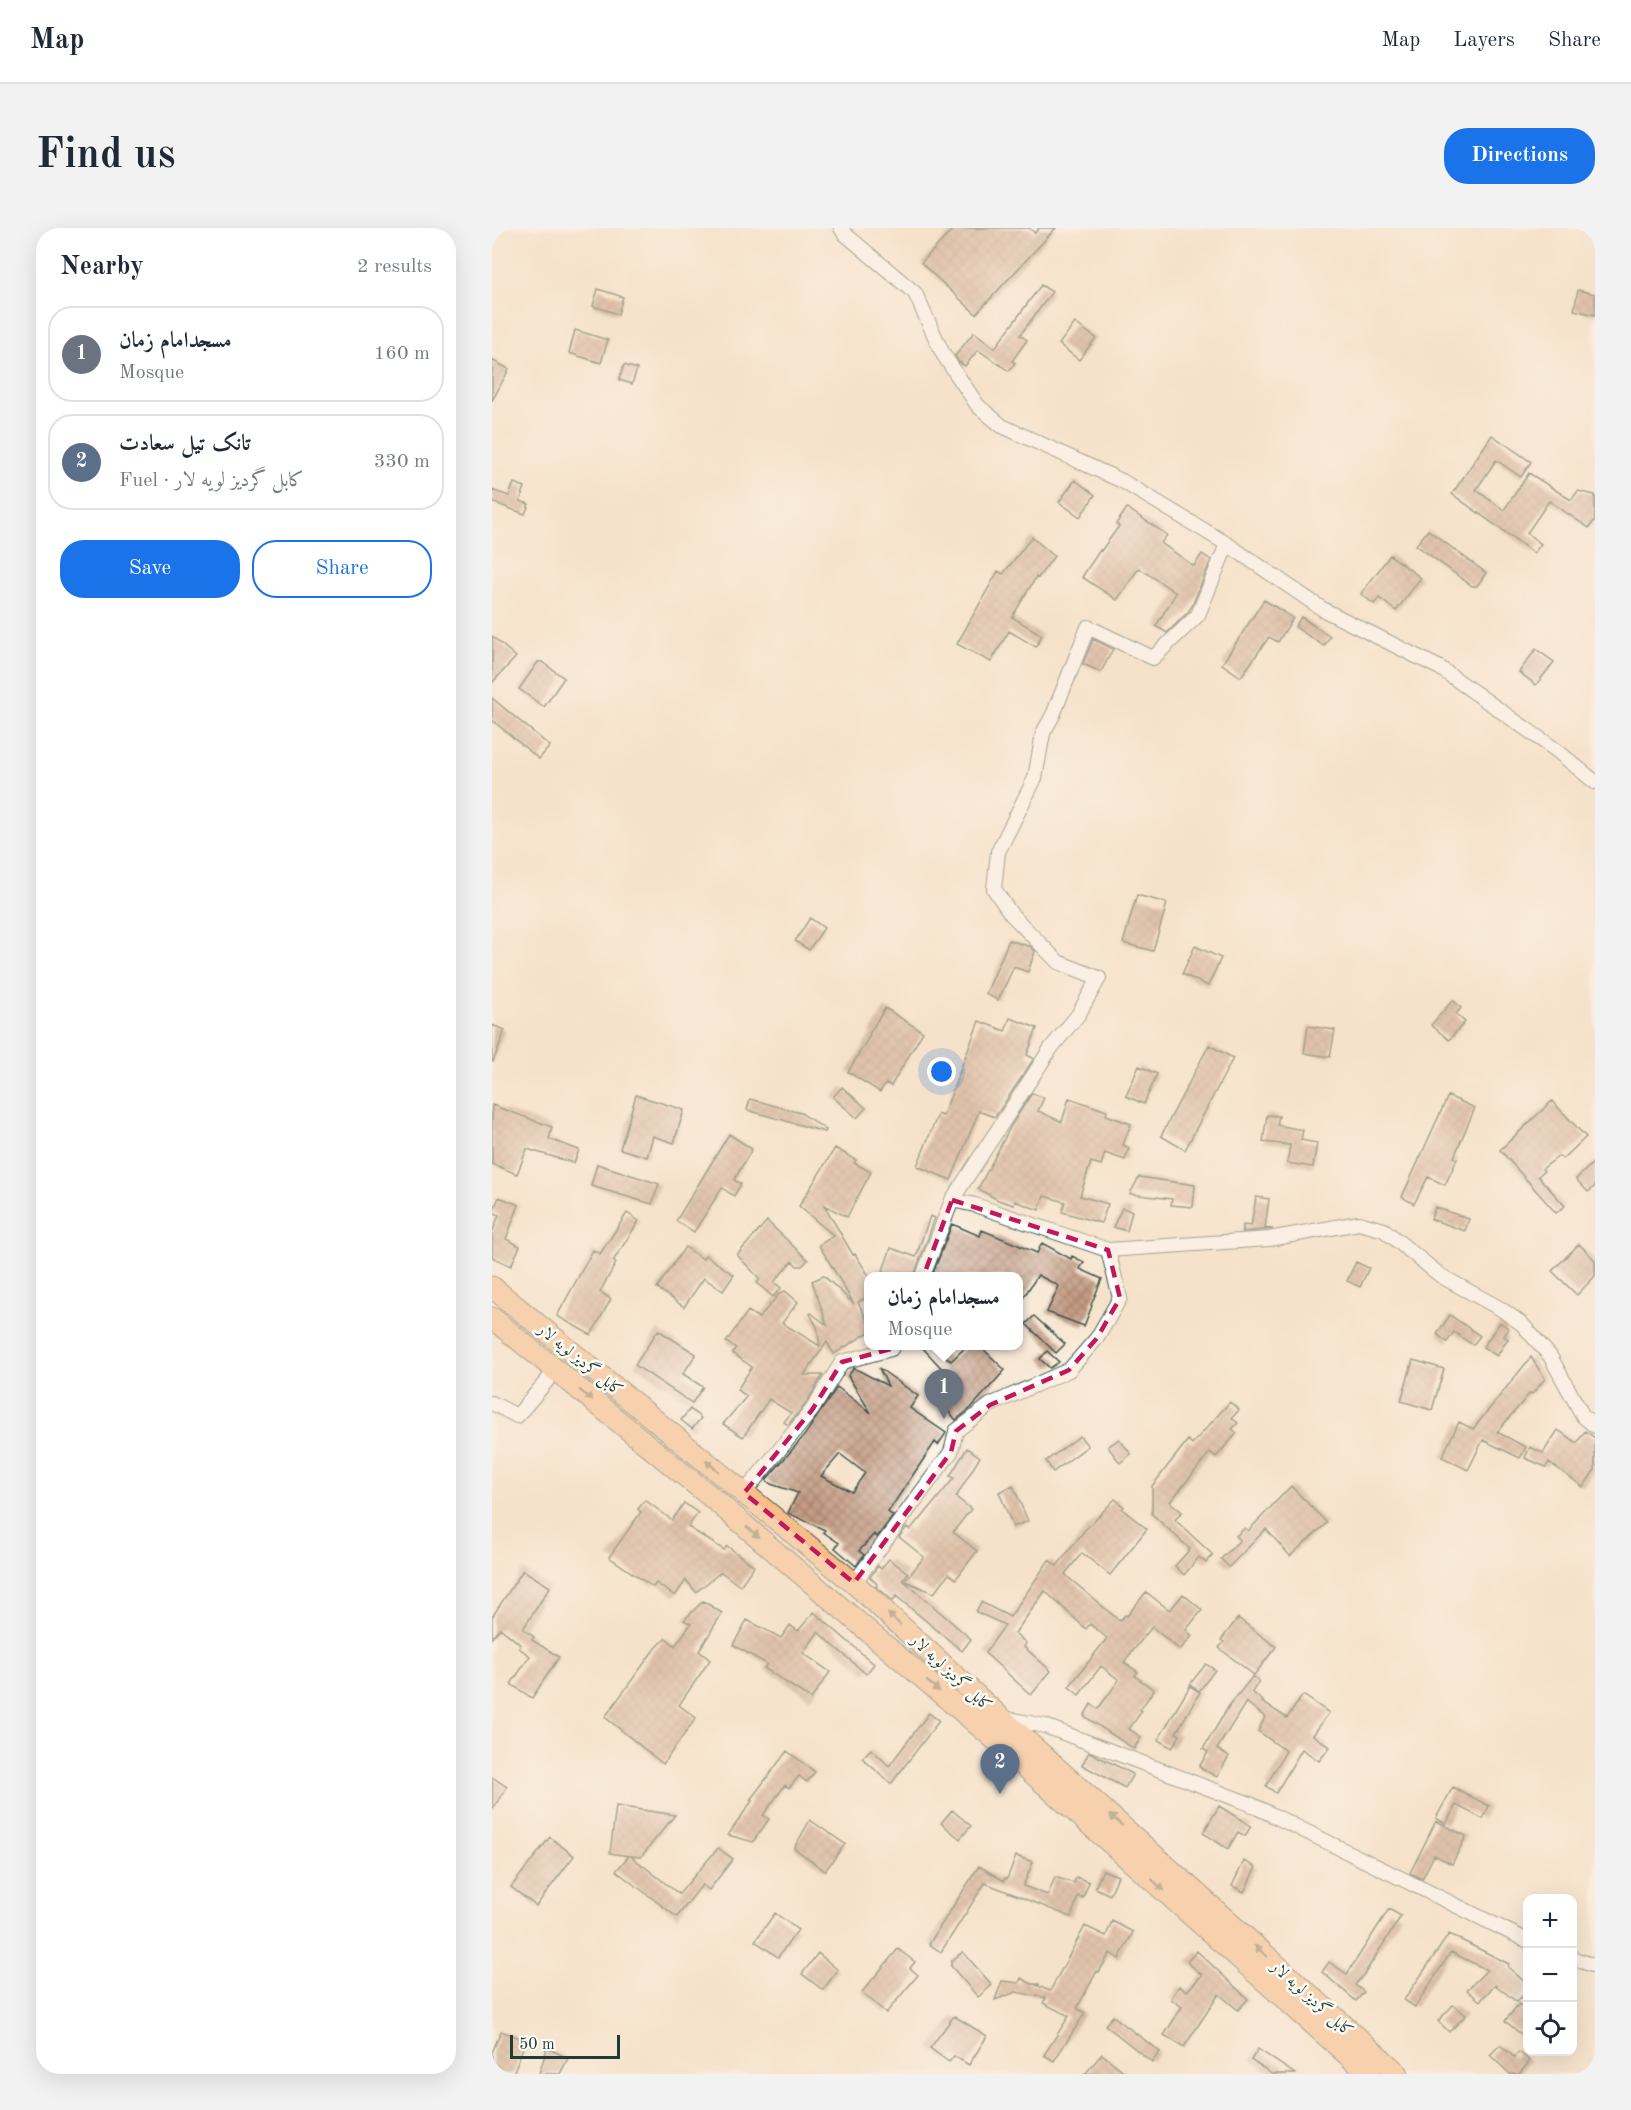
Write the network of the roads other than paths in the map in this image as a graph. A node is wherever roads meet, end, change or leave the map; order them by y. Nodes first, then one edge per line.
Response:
1 (841, 228) edge
2 (1227, 544) junction
3 (1595, 783) edge
4 (952, 1200) junction
5 (1108, 1250) junction
6 (925, 1272) edge
7 (492, 1287) edge
8 (492, 1318) edge
9 (887, 1350) edge
10 (556, 1370) junction
11 (492, 1403) edge
12 (1595, 1426) edge
13 (744, 1493) junction
14 (854, 1582) junction
15 (1001, 1718) junction
16 (1523, 1939) edge
17 (1577, 1960) edge
18 (1595, 1966) edge
19 (1369, 2074) edge
20 (1398, 2074) edge

1 - 2 street
2 - 3 street
2 - 4 street
4 - 5 street
4 - 6 street
5 - 12 street
5 - 14 street
13 -> 7 highway, کابل گردیز لویه لار
8 - 10 highway, کابل گردیز لویه لار
9 - 13 street
10 - 11 street
10 -> 19 highway, کابل گردیز لویه لار
13 - 14 highway, کابل گردیز لویه لار
15 -> 14 highway, کابل گردیز لویه لار
15 - 16 street
20 -> 15 highway, کابل گردیز لویه لار
17 - 18 street

